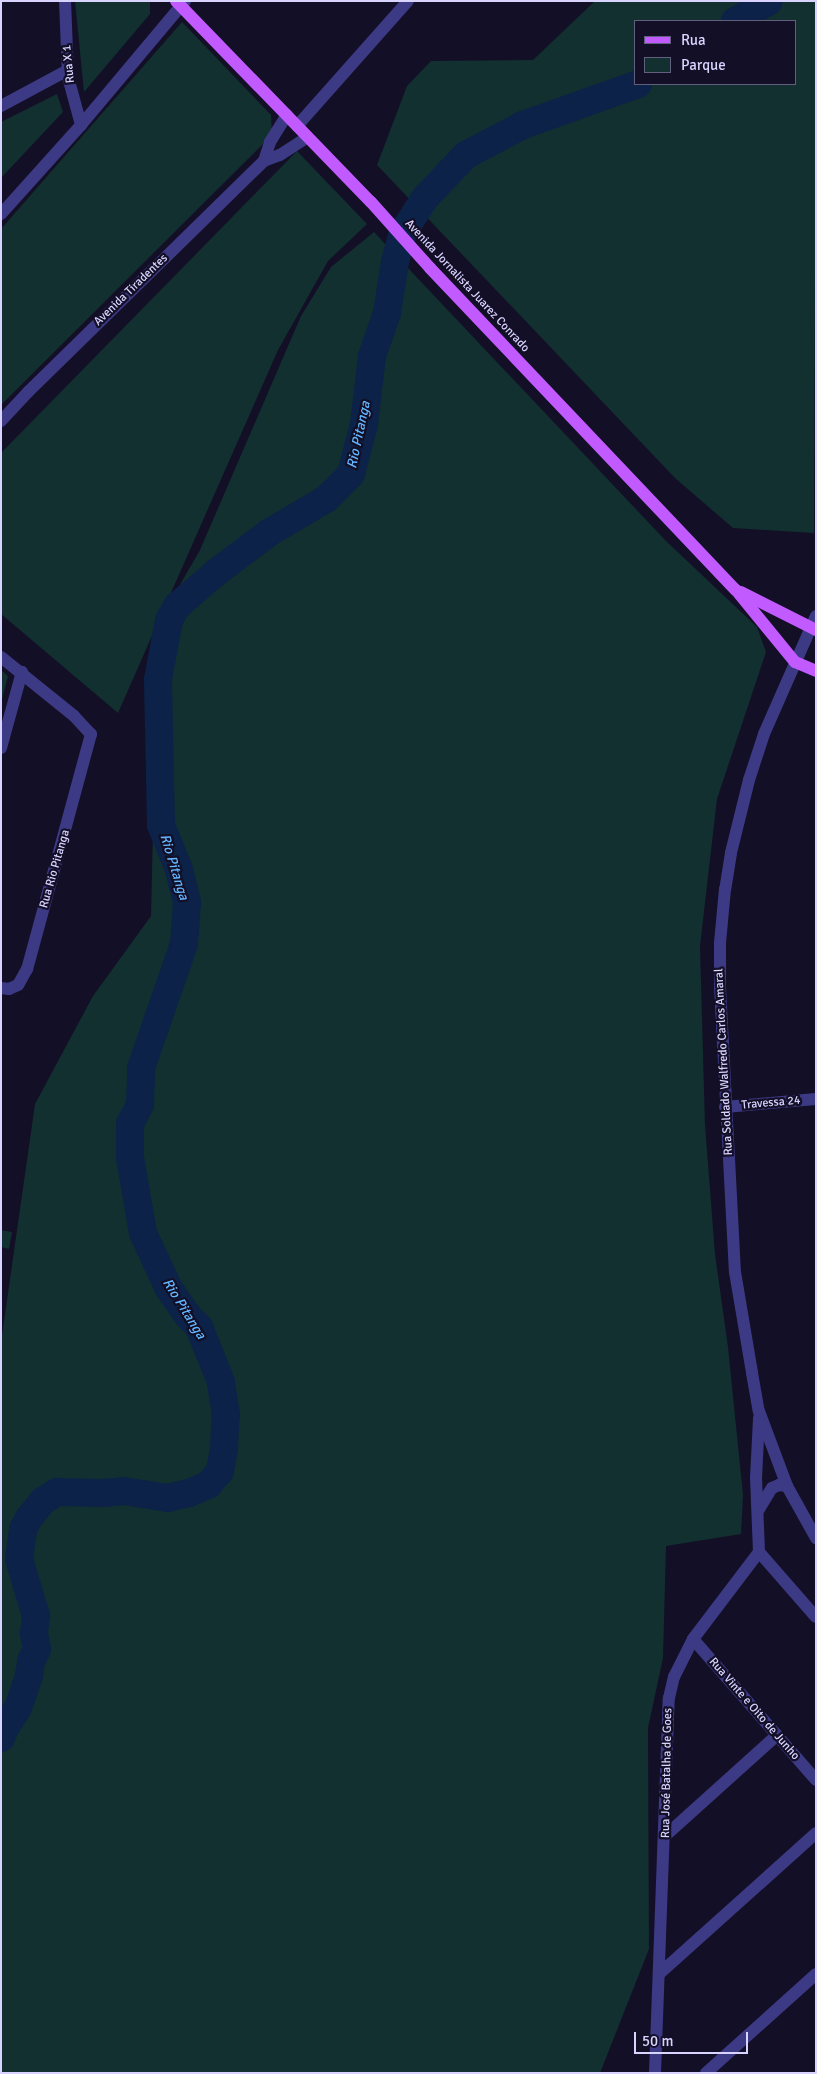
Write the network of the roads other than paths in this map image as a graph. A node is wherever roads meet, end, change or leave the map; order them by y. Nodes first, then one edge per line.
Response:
1 (65, 1) edge
2 (408, 1) edge
3 (181, 3) edge
4 (68, 70) junction
5 (1, 106) edge
6 (287, 115) junction
7 (81, 125) junction
8 (297, 126) junction
9 (308, 137) junction
10 (264, 161) junction
11 (1, 214) edge
12 (1, 421) edge
13 (736, 590) junction
14 (814, 625) edge
15 (1, 657) edge
16 (795, 662) junction
17 (816, 671) edge
18 (22, 672) junction
19 (1, 748) edge
20 (1, 988) edge
21 (816, 1099) edge
22 (725, 1107) junction
23 (759, 1411) junction
24 (787, 1486) junction
25 (757, 1513) junction
26 (816, 1538) edge
27 (759, 1552) junction
28 (816, 1617) edge
29 (693, 1639) junction
30 (777, 1735) junction
31 (816, 1780) edge
32 (816, 1833) edge
33 (665, 1836) junction
34 (659, 1974) junction
35 (816, 1974) edge
36 (655, 2073) edge
37 (706, 2073) edge

1 - 4 street, Rua X 1
2 - 8 street
3 - 6 main road, Avenida Jornalista Juarez Conrado
3 - 7 street
4 - 5 street
4 - 7 street, Rua X 1
6 - 8 main road, Avenida Jornalista Juarez Conrado
6 - 10 street, Avenida Tiradentes
7 - 11 street
8 - 9 main road, Avenida Jornalista Juarez Conrado
9 - 10 street, Avenida Tiradentes
9 - 13 main road, Avenida Jornalista Juarez Conrado
10 - 12 street, Avenida Tiradentes
13 - 14 main road, Avenida Jornalista Juarez Conrado
13 - 16 main road, Avenida Jornalista Juarez Conrado
14 - 16 street, Rua Soldado Walfredo Carlos Amaral
15 - 18 street
16 - 17 main road
16 - 22 street, Rua Soldado Walfredo Carlos Amaral
18 - 19 street
18 - 20 street, Rua Rio Pitanga
21 - 22 street, Travessa 24
22 - 23 street, Rua Soldado Walfredo Carlos Amaral
23 - 24 street
23 - 25 street
24 - 25 street
24 - 26 street
25 - 27 street
27 - 28 street
27 - 29 street, Rua José Batalha de Goes
29 - 30 street, Rua Vinte e Oito de Junho
29 - 33 street, Rua José Batalha de Goes
30 - 31 street, Rua Vinte e Oito de Junho
30 - 33 street
32 - 34 street
33 - 34 street, Rua José Batalha de Goes
34 - 36 street, Rua José Batalha de Goes
35 - 37 street

